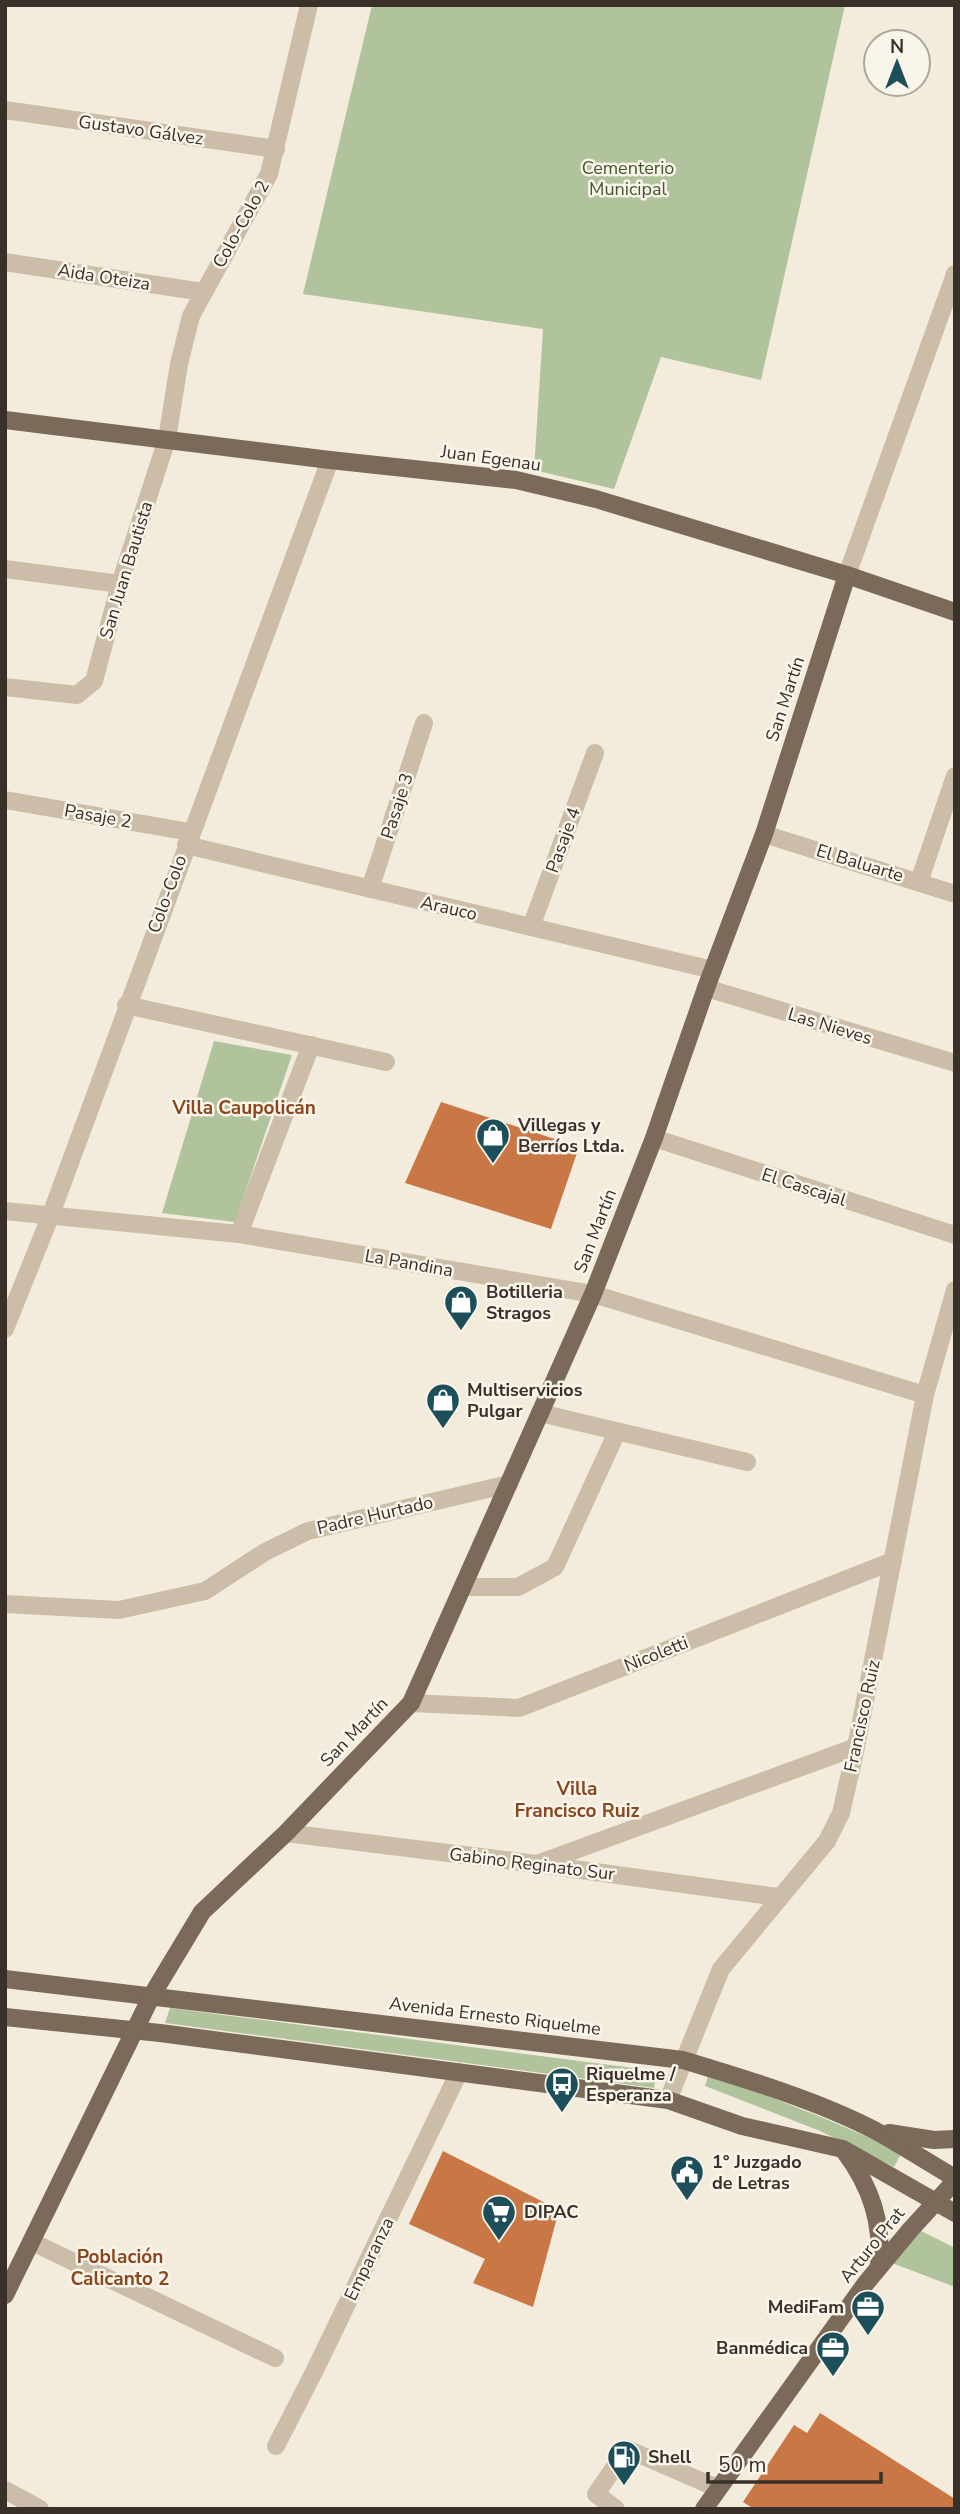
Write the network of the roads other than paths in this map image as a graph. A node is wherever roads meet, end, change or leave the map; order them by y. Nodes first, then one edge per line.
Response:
1 (309, 5) edge
2 (5, 110) edge
3 (276, 149) junction
4 (5, 262) edge
5 (955, 274) edge
6 (202, 292) junction
7 (5, 420) edge
8 (166, 439) junction
9 (330, 460) junction
10 (5, 569) edge
11 (847, 575) junction
12 (120, 584) junction
13 (955, 612) edge
14 (5, 687) edge
15 (424, 723) dead end
16 (595, 753) dead end
17 (955, 776) edge
18 (5, 800) edge
19 (764, 834) junction
20 (188, 839) junction
21 (919, 882) junction
22 (370, 889) junction
23 (955, 894) edge
24 (531, 927) junction
25 (713, 970) junction
26 (706, 988) junction
27 (126, 1005) junction
28 (311, 1045) junction
29 (386, 1062) dead end
30 (955, 1063) edge
31 (654, 1138) junction
32 (5, 1211) edge
33 (50, 1217) junction
34 (240, 1234) junction
35 (955, 1235) edge
36 (955, 1290) edge
37 (593, 1294) junction
38 (5, 1329) edge
39 (925, 1395) junction
40 (540, 1413) junction
41 (617, 1432) junction
42 (747, 1462) dead end
43 (509, 1484) junction
44 (893, 1560) junction
45 (463, 1587) junction
46 (5, 1604) edge
47 (411, 1703) junction
48 (856, 1747) junction
49 (286, 1833) junction
50 (537, 1864) junction
51 (778, 1897) junction
52 (5, 1979) edge
53 (152, 1995) junction
54 (5, 2017) edge
55 (135, 2030) junction
56 (683, 2060) junction
57 (459, 2071) junction
58 (668, 2100) junction
59 (875, 2131) junction
60 (955, 2139) edge
61 (843, 2149) junction
62 (955, 2180) edge
63 (936, 2201) junction
64 (955, 2213) edge
65 (32, 2242) junction
66 (879, 2266) junction
67 (5, 2295) edge
68 (275, 2358) dead end
69 (276, 2446) dead end
70 (717, 2488) junction
71 (5, 2490) edge
72 (705, 2508) edge
73 (40, 2509) edge
74 (617, 2509) edge

1 - 3 street, Colo-Colo 2
2 - 3 street, Gustavo Gálvez
3 - 6 street, Colo-Colo 2
4 - 6 street, Aida Oteiza
5 - 11 street, San Martín
6 - 8 street, Colo-Colo 2
7 - 8 main road, Juan Egenau
8 - 9 main road, Juan Egenau
8 - 12 street, San Juan Bautista
9 - 11 main road, Juan Egenau
9 - 20 street, Colo-Colo
10 - 12 street
11 - 13 main road, Juan Egenau
11 - 19 main road, San Martín
12 - 14 street, San Juan Bautista
15 - 22 street, Pasaje 3
16 - 24 street, Pasaje 4
17 - 21 street
18 - 20 street, Pasaje 2
19 - 21 street, El Baluarte
19 - 25 main road, San Martín
20 - 22 street, Arauco
20 - 27 street, Colo-Colo
21 - 23 street, El Baluarte
22 - 24 street, Arauco
24 - 25 street, Arauco
25 - 26 main road, San Martín
26 - 30 street, Las Nieves
26 - 31 main road, San Martín
27 - 28 street
27 - 33 street, Colo-Colo
28 - 29 street
28 - 34 street
31 - 35 street, El Cascajal
31 - 37 main road, San Martín
32 - 33 street, La Pandina
33 - 34 street, La Pandina
33 - 38 street, Colo-Colo
34 - 37 street, La Pandina
36 - 39 street, Francisco Ruiz
37 - 39 street, La Pandina
37 - 40 main road, San Martín
39 - 44 street, Francisco Ruiz
40 - 41 street
40 - 43 main road, San Martín
41 - 42 street
41 - 45 street
43 - 45 main road, San Martín
43 - 46 street, Padre Hurtado
44 - 47 street, Nicoletti
44 - 48 street, Francisco Ruiz
45 - 47 main road, San Martín
47 - 49 main road, San Martín
48 - 50 street
48 - 51 street, Francisco Ruiz
49 - 50 street, Gabino Reginato Sur
49 - 53 main road, San Martín
50 - 51 street, Gabino Reginato Sur
51 - 56 street, Francisco Ruiz
52 - 53 main road, Avenida Ernesto Riquelme
53 - 55 main road, San Martín
53 - 56 main road, Avenida Ernesto Riquelme
54 - 55 main road
55 - 57 main road
55 - 65 main road, San Martín
56 - 58 street, Francisco Ruiz
56 - 59 main road, Avenida Ernesto Riquelme
57 - 58 main road
57 - 69 street, Emparanza
58 - 61 main road
59 - 60 main road
59 - 62 main road, Avenida Ernesto Riquelme
61 - 63 main road
61 - 66 main road
62 - 63 main road, Arturo Prat
63 - 64 main road
63 - 66 main road, Arturo Prat
65 - 67 main road, San Martín
65 - 68 street
66 - 70 main road, Arturo Prat
70 - 72 main road, Arturo Prat
70 - 74 street
71 - 73 street

